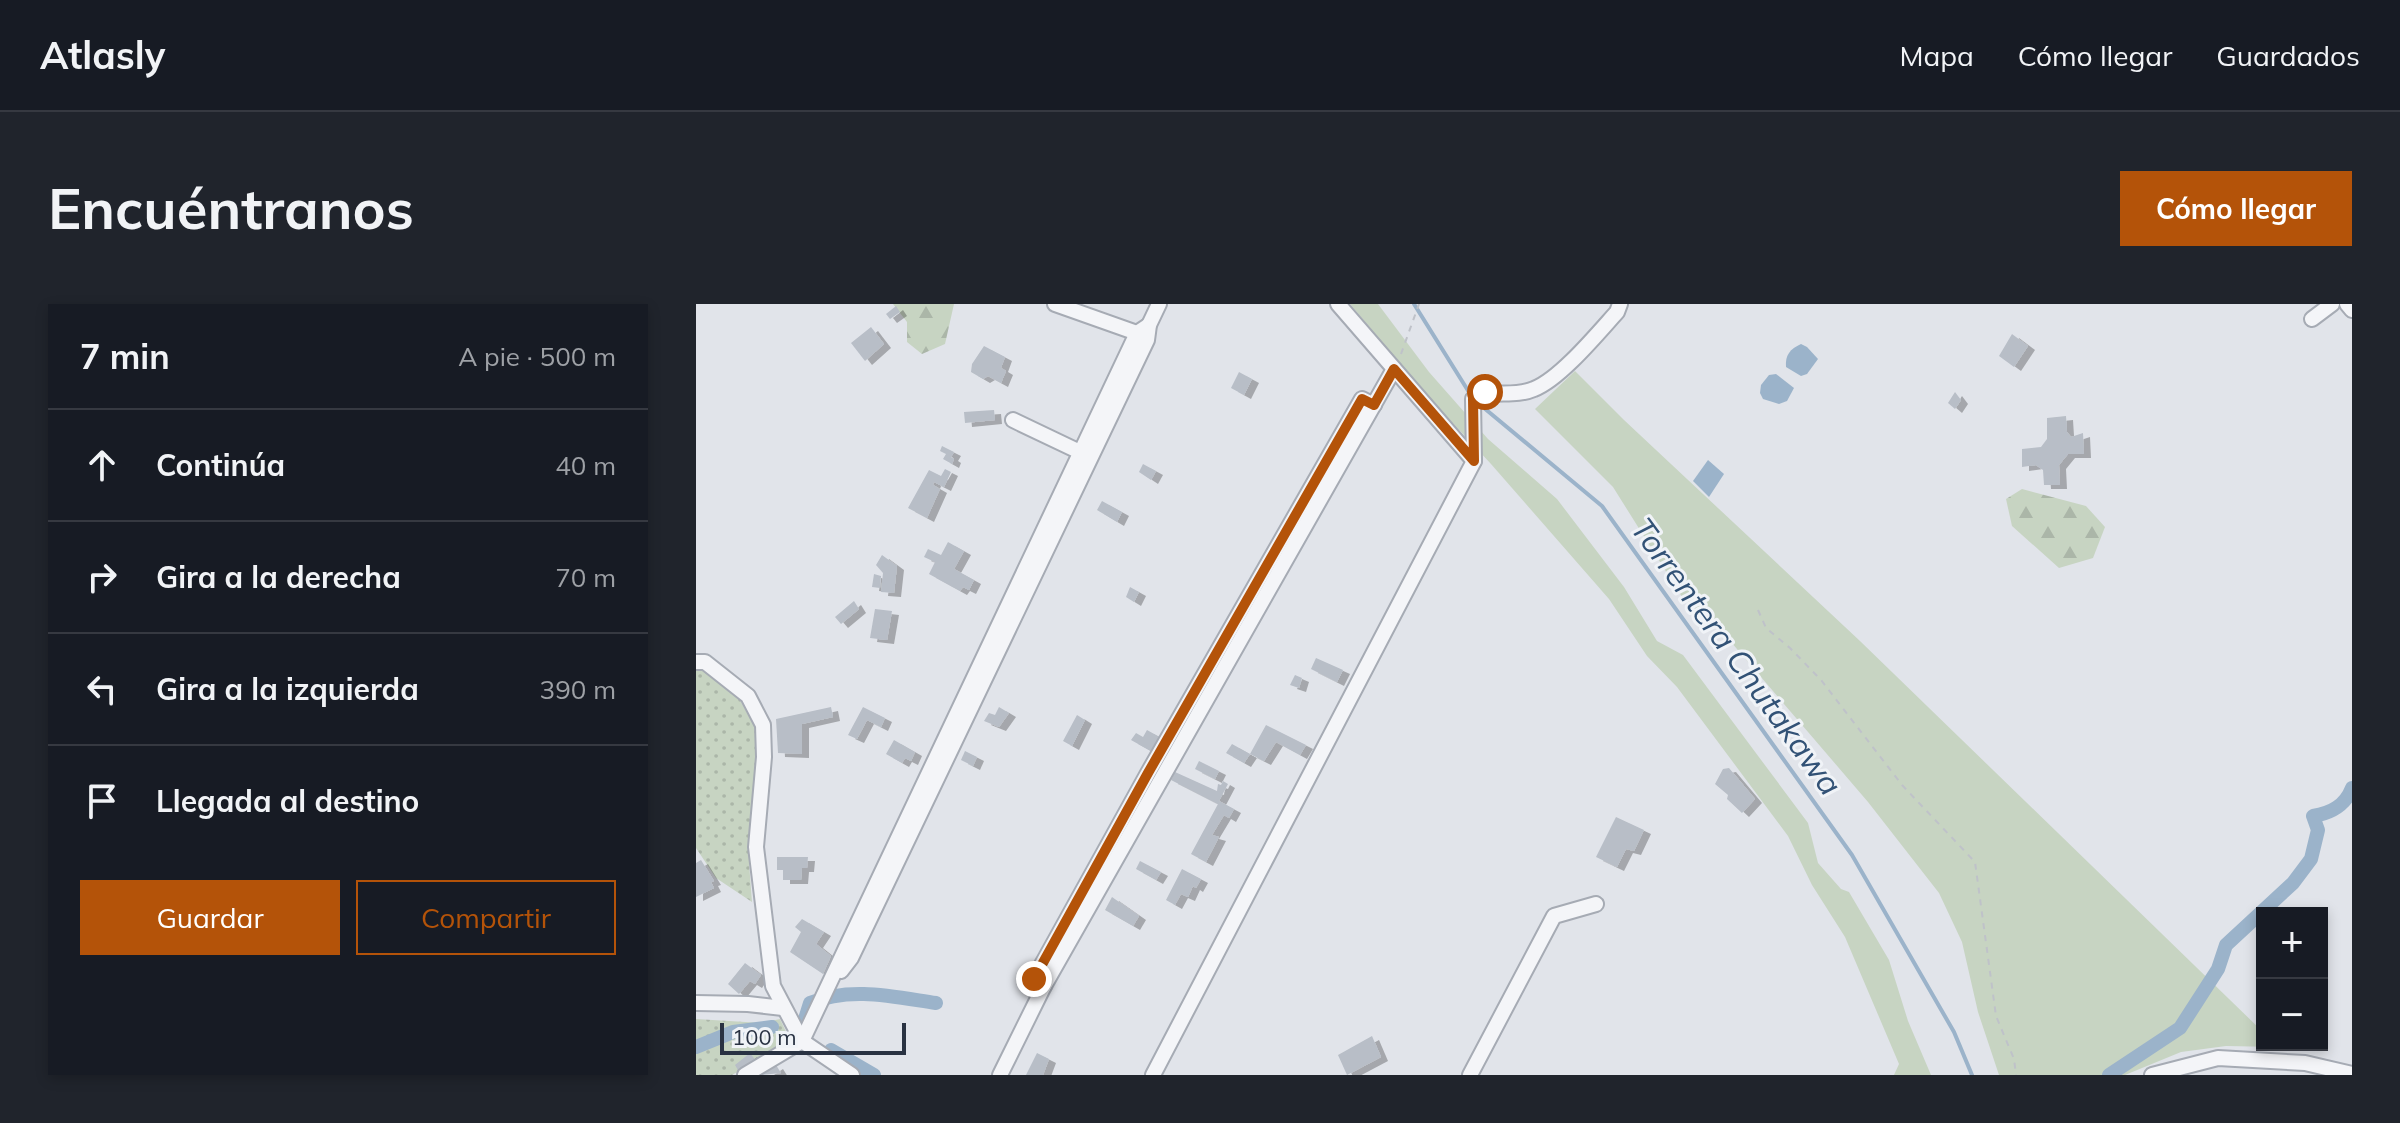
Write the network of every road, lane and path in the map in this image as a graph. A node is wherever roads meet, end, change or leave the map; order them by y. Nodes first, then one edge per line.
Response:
1 (1055, 304) edge
2 (1159, 304) edge
3 (1338, 304) edge
4 (1419, 304) edge
5 (1620, 304) edge
6 (2332, 304) edge
7 (2347, 304) edge
8 (2352, 310) edge
9 (2312, 319) dead end
10 (1143, 329) junction
11 (1394, 369) junction
12 (1013, 420) dead end
13 (1080, 452) junction
14 (1474, 461) junction
15 (1758, 610) dead end
16 (696, 662) edge
17 (1596, 904) dead end
18 (825, 991) junction
19 (696, 1003) edge
20 (783, 1008) junction
21 (802, 1041) junction
22 (2352, 1074) edge
23 (745, 1075) edge
24 (852, 1075) edge
25 (1000, 1075) edge
26 (1153, 1075) edge
27 (1470, 1075) edge
28 (2016, 1075) edge
29 (2152, 1075) edge

1 - 10 street
2 - 10 street
3 - 11 street
4 - 11 path
5 - 14 street
6 - 9 street
7 - 8 street
10 - 13 street
10 - 18 street
11 - 14 street
11 - 25 street
12 - 13 street
13 - 18 street
14 - 26 street
15 - 28 path
16 - 20 street
17 - 27 street
18 - 21 street
19 - 20 street
20 - 21 street
21 - 23 street
21 - 24 street
22 - 29 street

